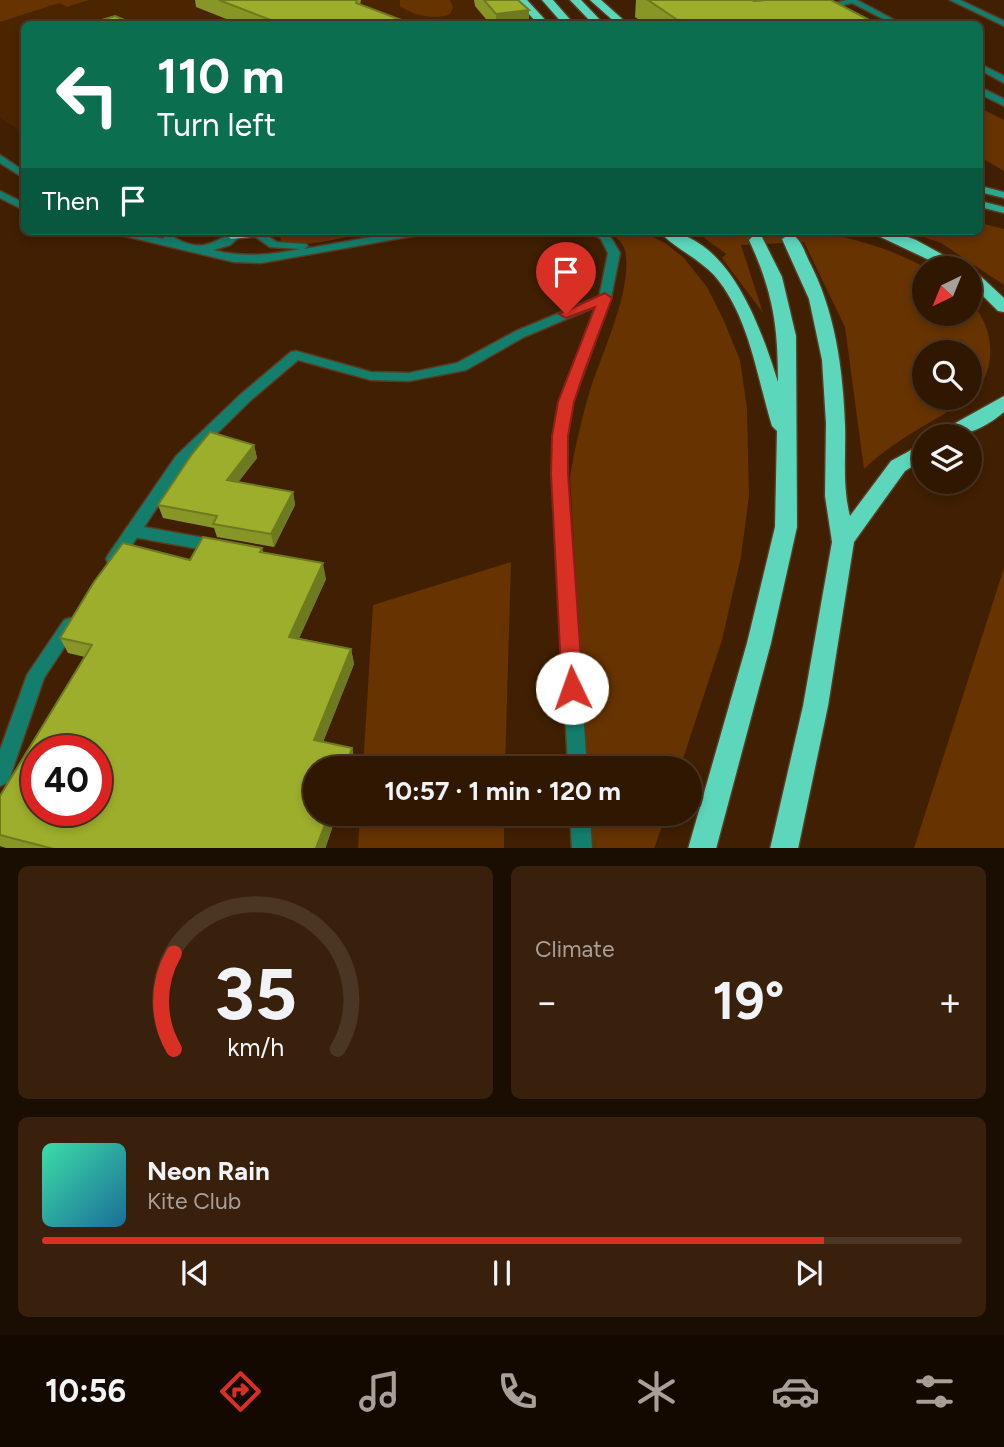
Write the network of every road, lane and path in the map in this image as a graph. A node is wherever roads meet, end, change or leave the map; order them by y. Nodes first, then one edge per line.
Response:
1 (521, 0) edge
2 (547, 0) edge
3 (575, 0) edge
4 (595, 0) edge
5 (954, 0) edge
6 (541, 21) edge
7 (566, 21) edge
8 (595, 21) edge
9 (620, 21) edge
10 (851, 21) edge
11 (892, 21) edge
12 (1004, 24) edge
13 (983, 69) edge
14 (1004, 80) edge
15 (983, 92) edge
16 (1004, 103) edge
17 (0, 158) edge
18 (21, 173) edge
19 (983, 190) edge
20 (0, 194) edge
21 (1004, 195) edge
22 (21, 205) edge
23 (983, 205) edge
24 (1004, 210) edge
25 (133, 235) edge
26 (169, 235) edge
27 (242, 235) edge
28 (255, 235) edge
29 (360, 235) edge
30 (402, 235) edge
31 (602, 235) edge
32 (673, 235) edge
33 (888, 235) edge
34 (790, 239) dead end
35 (757, 240) tunnel mouth
36 (177, 245) junction
37 (194, 249) junction
38 (936, 256) edge
39 (982, 286) edge
40 (605, 298) junction
41 (1004, 307) edge
42 (1004, 402) edge
43 (970, 424) edge
44 (785, 436) junction
45 (912, 457) edge
46 (133, 531) junction
47 (844, 541) junction
48 (235, 549) edge
49 (103, 575) edge
50 (81, 609) edge
51 (576, 756) edge
52 (0, 777) edge
53 (581, 826) edge
54 (582, 848) edge
55 (702, 848) edge
56 (784, 848) edge

1 - 6 highway
2 - 7 highway
3 - 8 highway
4 - 9 highway
5 - 12 street
10 - 11 street
13 - 14 street
15 - 16 street
17 - 18 street
19 - 21 main road
20 - 22 street
23 - 24 main road
25 - 36 street
26 - 36 street
27 - 37 street
28 - 29 street
30 - 37 street
31 - 40 street
32 - 44 highway
33 - 38 highway
34 - 47 highway
35 - 44 highway
36 - 37 street
39 - 41 highway
40 - 46 street
40 - 51 street
42 - 43 highway
44 - 55 highway
45 - 47 highway
46 - 48 street
46 - 49 street
47 - 56 highway
50 - 52 street
53 - 54 street

